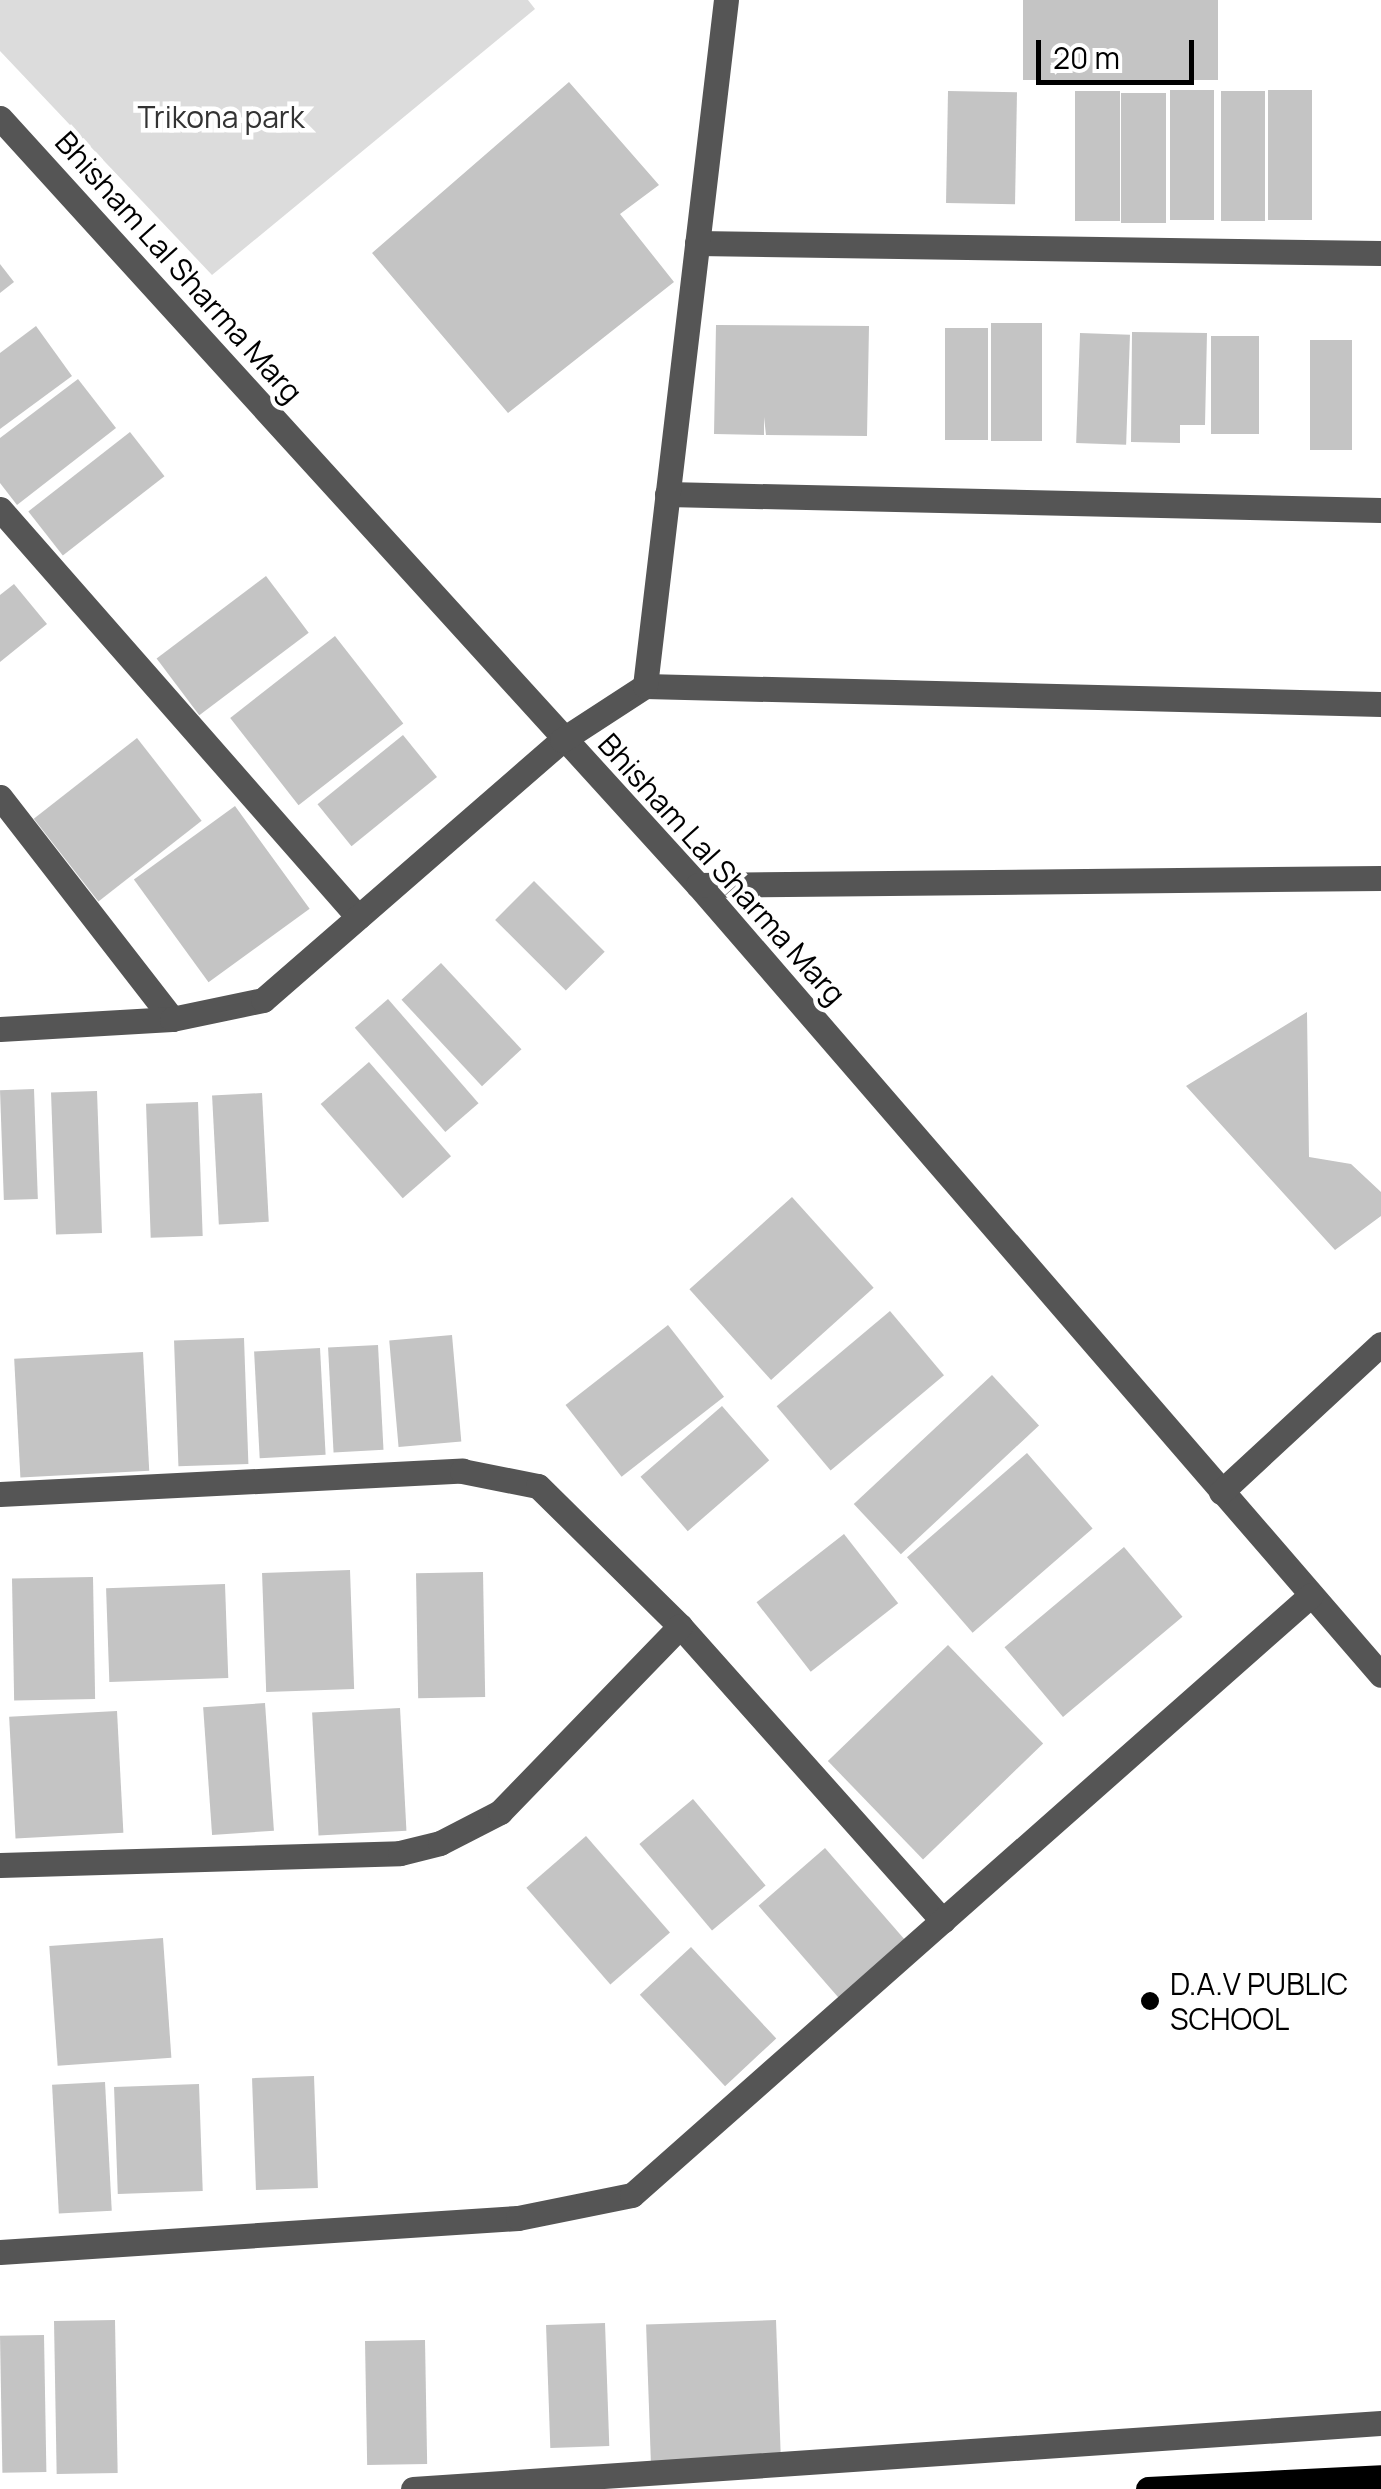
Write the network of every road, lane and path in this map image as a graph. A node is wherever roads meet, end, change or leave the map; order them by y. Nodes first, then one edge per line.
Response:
1 (726, 0) edge
2 (0, 118) edge
3 (697, 243) junction
4 (1381, 252) edge
5 (667, 494) junction
6 (0, 510) edge
7 (1381, 510) edge
8 (645, 686) junction
9 (1381, 704) edge
10 (562, 740) junction
11 (0, 798) edge
12 (1381, 878) edge
13 (698, 885) junction
14 (358, 917) junction
15 (172, 1019) junction
16 (0, 1029) edge
17 (1381, 1344) edge
18 (1220, 1492) junction
19 (0, 1494) edge
20 (1311, 1595) junction
21 (680, 1626) junction
22 (1381, 1675) edge
23 (0, 1865) edge
24 (943, 1921) junction
25 (0, 2252) edge
26 (1381, 2423) edge
27 (1381, 2477) edge
28 (413, 2489) edge
29 (1148, 2489) edge

1 - 3 street
2 - 10 street, Bhisham Lal Sharma Marg
3 - 4 street
3 - 5 street
5 - 7 street
5 - 8 street
6 - 14 street
8 - 9 street
8 - 10 street
10 - 13 street, Bhisham Lal Sharma Marg
10 - 14 street
11 - 15 street
12 - 13 street
13 - 18 street, Bhisham Lal Sharma Marg
14 - 15 street
15 - 16 street
17 - 18 street
18 - 20 street, Bhisham Lal Sharma Marg
19 - 21 street
20 - 22 street, Bhisham Lal Sharma Marg
20 - 24 street
21 - 23 street
21 - 24 street
24 - 25 street
26 - 28 street
27 - 29 main road

